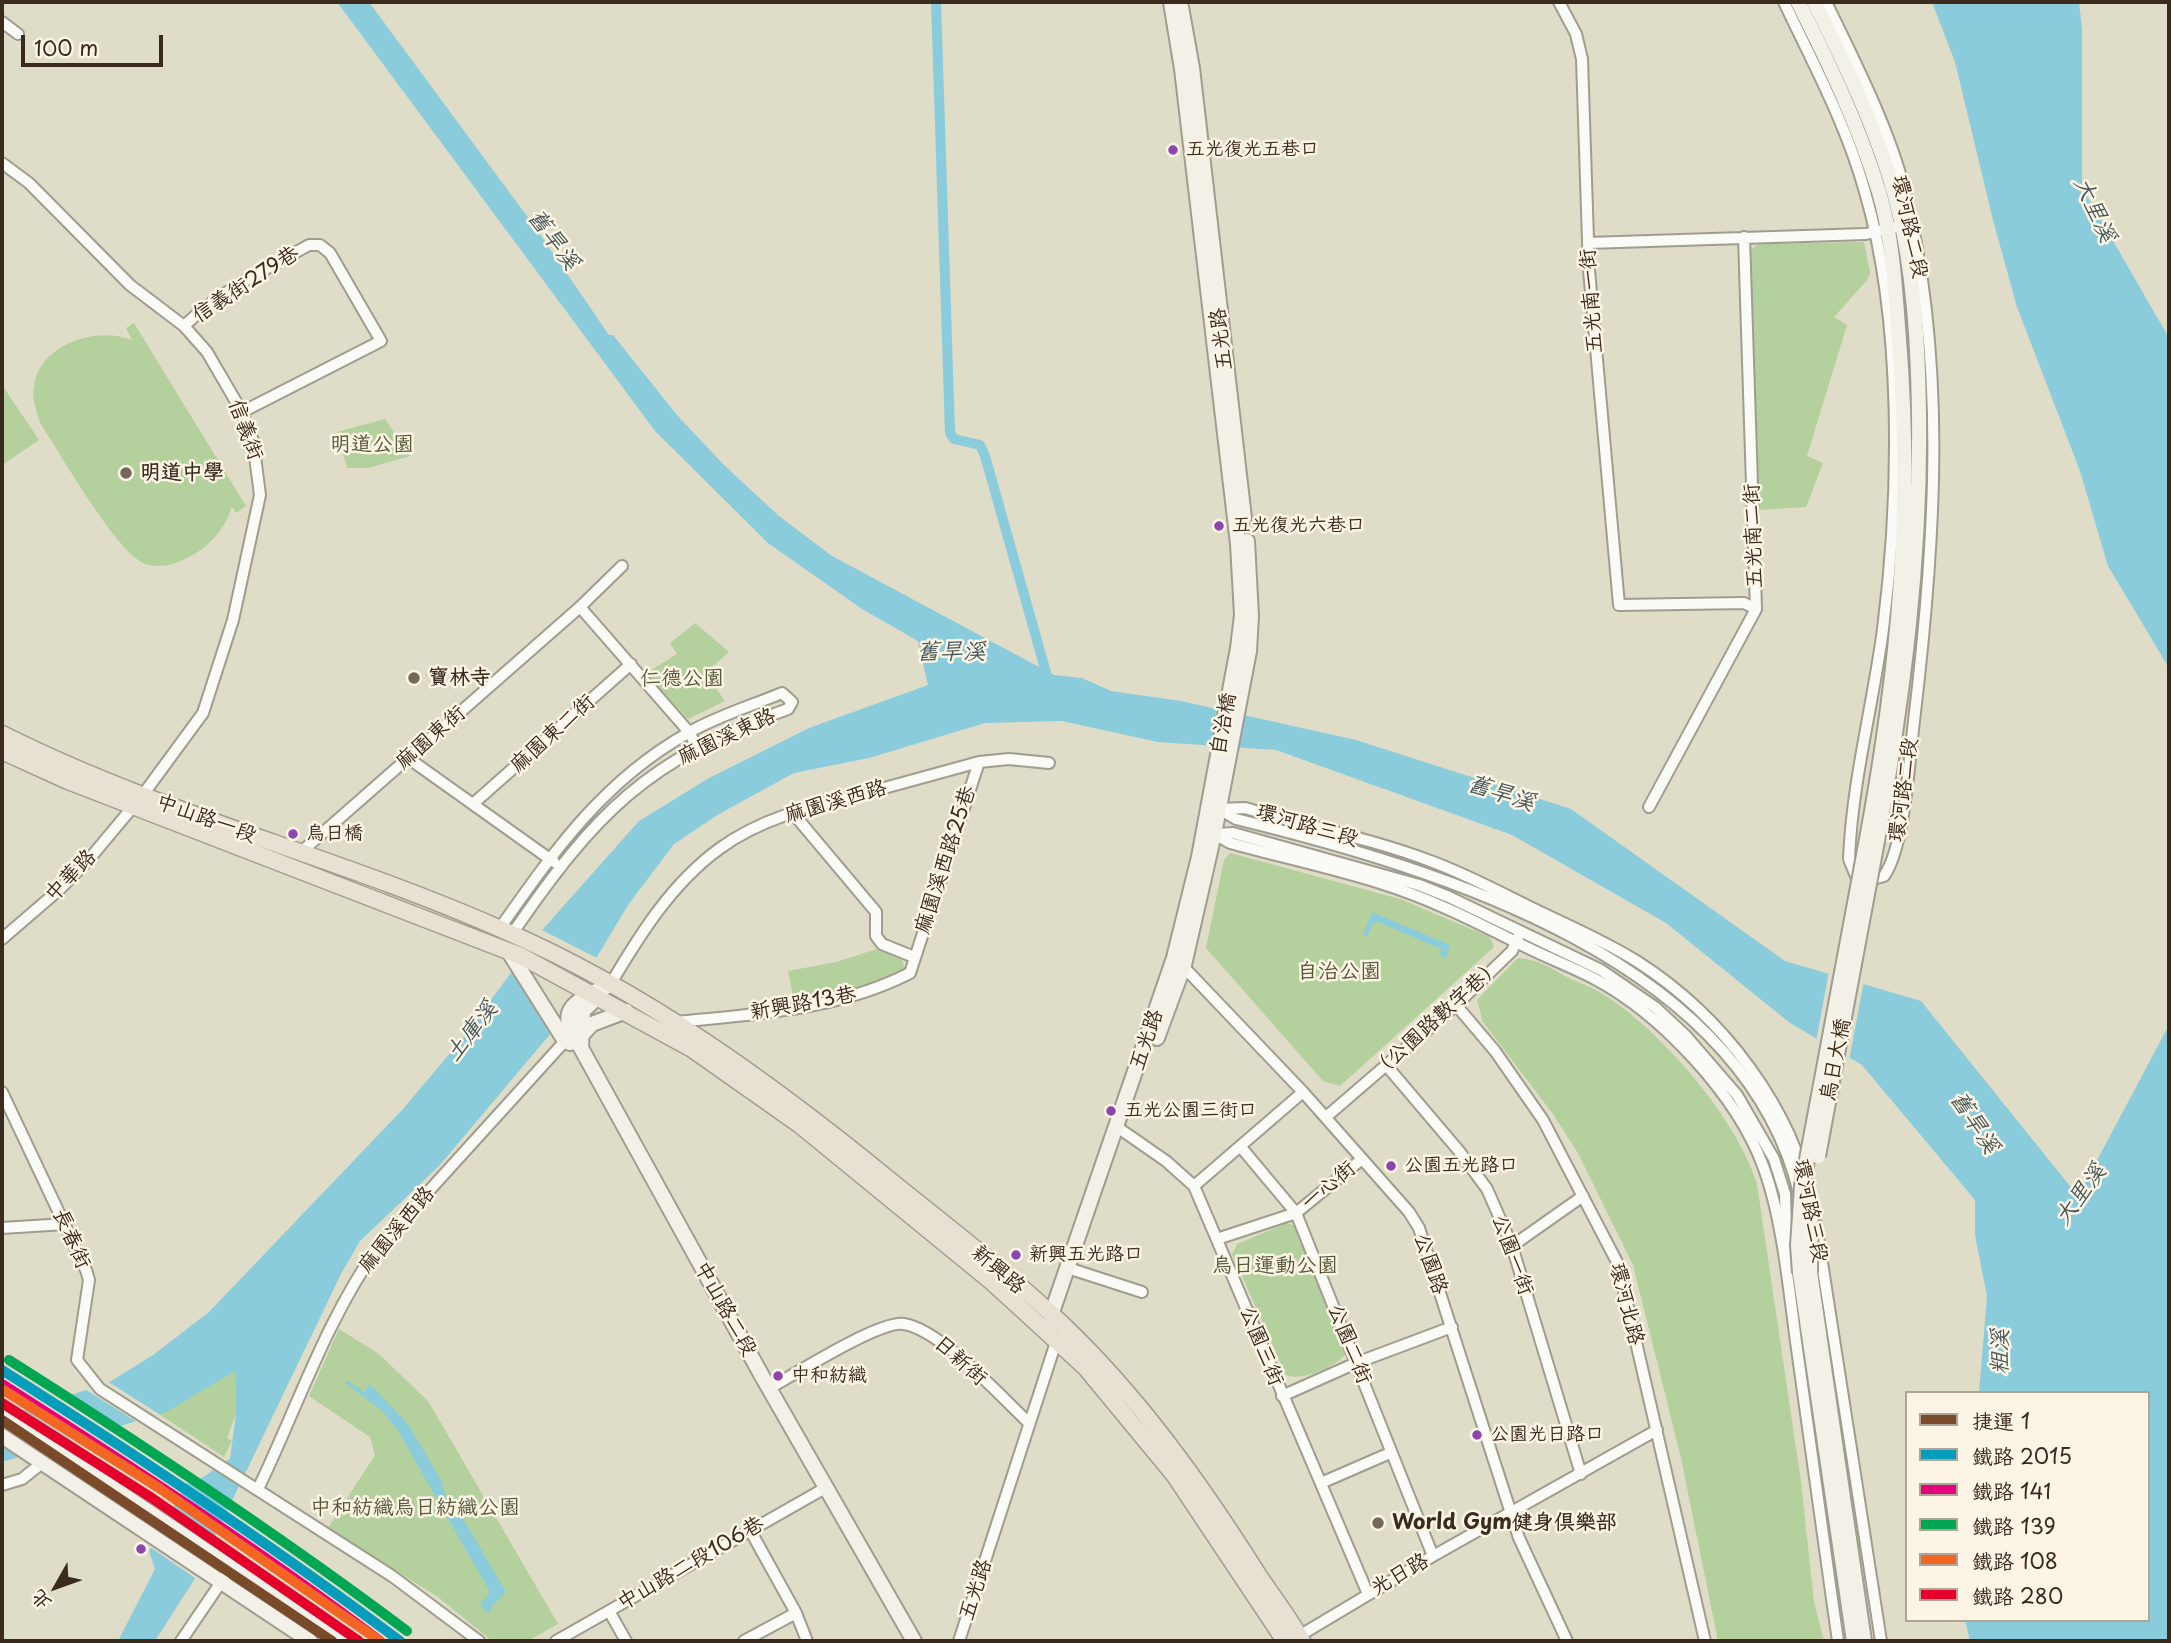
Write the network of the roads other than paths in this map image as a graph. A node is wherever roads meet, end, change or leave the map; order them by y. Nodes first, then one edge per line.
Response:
1 (1171, 2) edge
2 (1180, 2) edge
3 (1559, 2) edge
4 (1784, 2) edge
5 (1798, 2) edge
6 (1815, 2) edge
7 (1826, 2) edge
8 (2, 22) edge
9 (18, 34) dead end
10 (2, 163) edge
11 (1906, 224) junction
12 (1881, 231) junction
13 (1744, 237) junction
14 (1588, 243) junction
15 (184, 326) junction
16 (242, 412) junction
17 (1913, 480) junction
18 (622, 566) dead end
19 (580, 607) junction
20 (1756, 609) junction
21 (631, 664) junction
22 (1238, 675) junction
23 (689, 732) junction
24 (2, 734) edge
25 (697, 747) junction
26 (2, 751) edge
27 (408, 758) junction
28 (979, 762) junction
29 (1049, 763) dead end
30 (1885, 766) junction
31 (1220, 775) joint
32 (137, 801) junction
33 (474, 803) junction
34 (1648, 807) dead end
35 (1214, 808) junction
36 (792, 812) junction
37 (1210, 833) junction
38 (301, 852) junction
39 (549, 859) junction
40 (559, 866) junction
41 (1530, 913) junction
42 (506, 931) junction
43 (1521, 931) junction
44 (2, 939) edge
45 (1516, 942) junction
46 (914, 957) junction
47 (515, 958) junction
48 (1179, 962) junction
49 (604, 981) junction
50 (592, 994) junction
51 (1457, 1005) junction
52 (626, 1011) junction
53 (676, 1022) junction
54 (575, 1042) junction
55 (1386, 1065) junction
56 (2, 1092) edge
57 (1303, 1092) junction
58 (1326, 1117) junction
59 (1121, 1130) junction
60 (1240, 1146) junction
61 (1362, 1159) junction
62 (1194, 1186) junction
63 (1583, 1196) junction
64 (1296, 1213) junction
65 (65, 1224) junction
66 (2, 1228) edge
67 (1217, 1239) junction
68 (1512, 1246) junction
69 (1074, 1270) junction
70 (1787, 1274) junction
71 (1142, 1292) dead end
72 (1055, 1318) junction
73 (1452, 1327) junction
74 (1057, 1339) junction
75 (1356, 1363) junction
76 (770, 1388) junction
77 (1282, 1396) junction
78 (2, 1413) edge
79 (1029, 1423) junction
80 (1657, 1430) junction
81 (2, 1436) edge
82 (1391, 1453) junction
83 (42, 1463) junction
84 (1581, 1474) junction
85 (1321, 1483) junction
86 (2, 1485) edge
87 (253, 1486) junction
88 (827, 1487) junction
89 (1511, 1512) junction
90 (750, 1530) junction
91 (1433, 1556) junction
92 (232, 1566) junction
93 (222, 1583) junction
94 (1368, 1594) junction
95 (609, 1611) junction
96 (796, 1613) junction
97 (1294, 1640) edge
98 (181, 1641) edge
99 (310, 1641) edge
100 (341, 1641) edge
101 (479, 1641) edge
102 (556, 1641) edge
103 (626, 1641) edge
104 (744, 1641) edge
105 (807, 1641) edge
106 (914, 1641) edge
107 (959, 1641) edge
108 (1567, 1641) edge
109 (1705, 1641) edge
110 (1838, 1641) edge
111 (1854, 1641) edge
112 (1864, 1641) edge
113 (1881, 1641) edge

1 - 22 street, 五光路
2 - 22 street, 五光路
3 - 14 street, 五光南一街
4 - 12 street, 環河路二段
5 - 12 street, 環河路二段
6 - 11 street, 環河路二段
7 - 11 street, 環河路二段
8 - 9 street
10 - 15 street, 信義街
11 - 12 street
11 - 12 street, 環河路二段
11 - 17 street, 環河路二段
12 - 13 street
12 - 17 street, 環河路二段
13 - 14 street
13 - 20 street, 五光南二街
14 - 20 street, 五光南一街
15 - 16 street, 信義街
15 - 16 street, 信義街279巷
16 - 32 street, 信義街
17 - 30 street, 烏日大橋
18 - 19 street, 麻園東街
19 - 21 street
19 - 27 street, 麻園東街
20 - 34 street, 五光南二街
21 - 23 street
21 - 33 street, 麻園東二街
22 - 31 street, 自治橋
23 - 25 street
23 - 25 street, 麻園溪東路
23 - 39 street, 麻園溪東路
24 - 32 main road, 中山路一段
25 - 40 street, 麻園溪東路
26 - 32 main road, 中山路一段
27 - 33 street
27 - 38 street, 麻園東街
28 - 29 street, 麻園溪西路
28 - 36 street, 麻園溪西路
28 - 46 street, 麻園溪西路25巷
30 - 111 street, 烏日大橋, bridge
30 - 112 street, 烏日大橋, bridge
31 - 35 street, 五光路
32 - 38 main road, 中山路一段
32 - 44 street, 中華路
32 - 47 main road, 中山路一段
33 - 39 street
35 - 37 street, 五光路
35 - 41 street, 環河路三段
36 - 46 street
36 - 49 street, 麻園溪西路
37 - 43 street, 環河路三段
37 - 45 street, 環河路三段
37 - 48 street, 五光路
38 - 42 main road, 中山路一段
39 - 40 street
39 - 42 street, 麻園溪東路
40 - 42 street, 麻園溪東路
41 - 43 street, （公園路數字巷）
41 - 113 street, 環河路三段
42 - 49 main road, 中山路一段
43 - 45 street, （公園路數字巷）
43 - 70 street, 環河路三段
45 - 51 street, （公園路數字巷）
45 - 70 street, 環河路三段
46 - 53 street, 新興路13巷
47 - 50 main road
47 - 54 street
48 - 57 street, 公園路
48 - 59 street, 五光路
49 - 50 street, 中山路二段
49 - 53 main road, 新興路
50 - 52 main road, 新興路
50 - 54 street, 中山路二段
51 - 55 street, （公園路數字巷）
51 - 63 street, 環河北路
52 - 54 street
52 - 74 main road, 新興路
53 - 72 main road, 新興路
54 - 76 street, 中山路二段
54 - 87 street, 麻園溪西路
55 - 58 street, （公園路數字巷）
55 - 68 street, 公園一街
56 - 65 street, 長春街
57 - 58 street, 公園路
57 - 60 street
58 - 61 street, 公園路
59 - 62 street, 公園三街
59 - 69 street, 五光路
59 - 72 street, 五光路
60 - 62 street
60 - 64 street, 公園二街
61 - 64 street, 一心街
61 - 73 street, 公園路
62 - 67 street, 公園三街
63 - 68 street
63 - 80 street, 環河北路
64 - 67 street, 一心街
64 - 75 street, 公園二街
65 - 66 street
65 - 87 street, 長春街
67 - 77 street, 公園三街
68 - 84 street, 公園一街
69 - 71 street
69 - 72 street, 五光路
70 - 110 street, 環河路三段
72 - 74 street, 五光路
72 - 97 main road, 新興路
73 - 75 street
73 - 89 street, 公園路
74 - 79 street, 五光路
74 - 97 main road, 新興路
75 - 77 street
75 - 82 street, 公園二街
76 - 79 street, 日新街
76 - 88 street, 中山路二段
77 - 85 street, 公園三街
78 - 92 street
79 - 107 street, 五光路
80 - 84 street, 光日路
80 - 109 street, 環河北路
81 - 83 street
82 - 85 street
82 - 91 street, 公園二街
83 - 86 street
83 - 93 street
84 - 89 street, 光日路
85 - 94 street, 公園三街
87 - 101 street
88 - 90 street, 中山路二段106巷
88 - 106 street, 中山路二段
89 - 91 street, 光日路
89 - 108 street, 公園路
90 - 95 street, 中山路二段106巷
90 - 96 street
91 - 94 street, 光日路
92 - 93 street
92 - 100 street
93 - 98 street
93 - 99 street
94 - 97 street, 光日路
95 - 102 street, 中山路二段106巷
95 - 103 street
96 - 104 street
96 - 105 street

